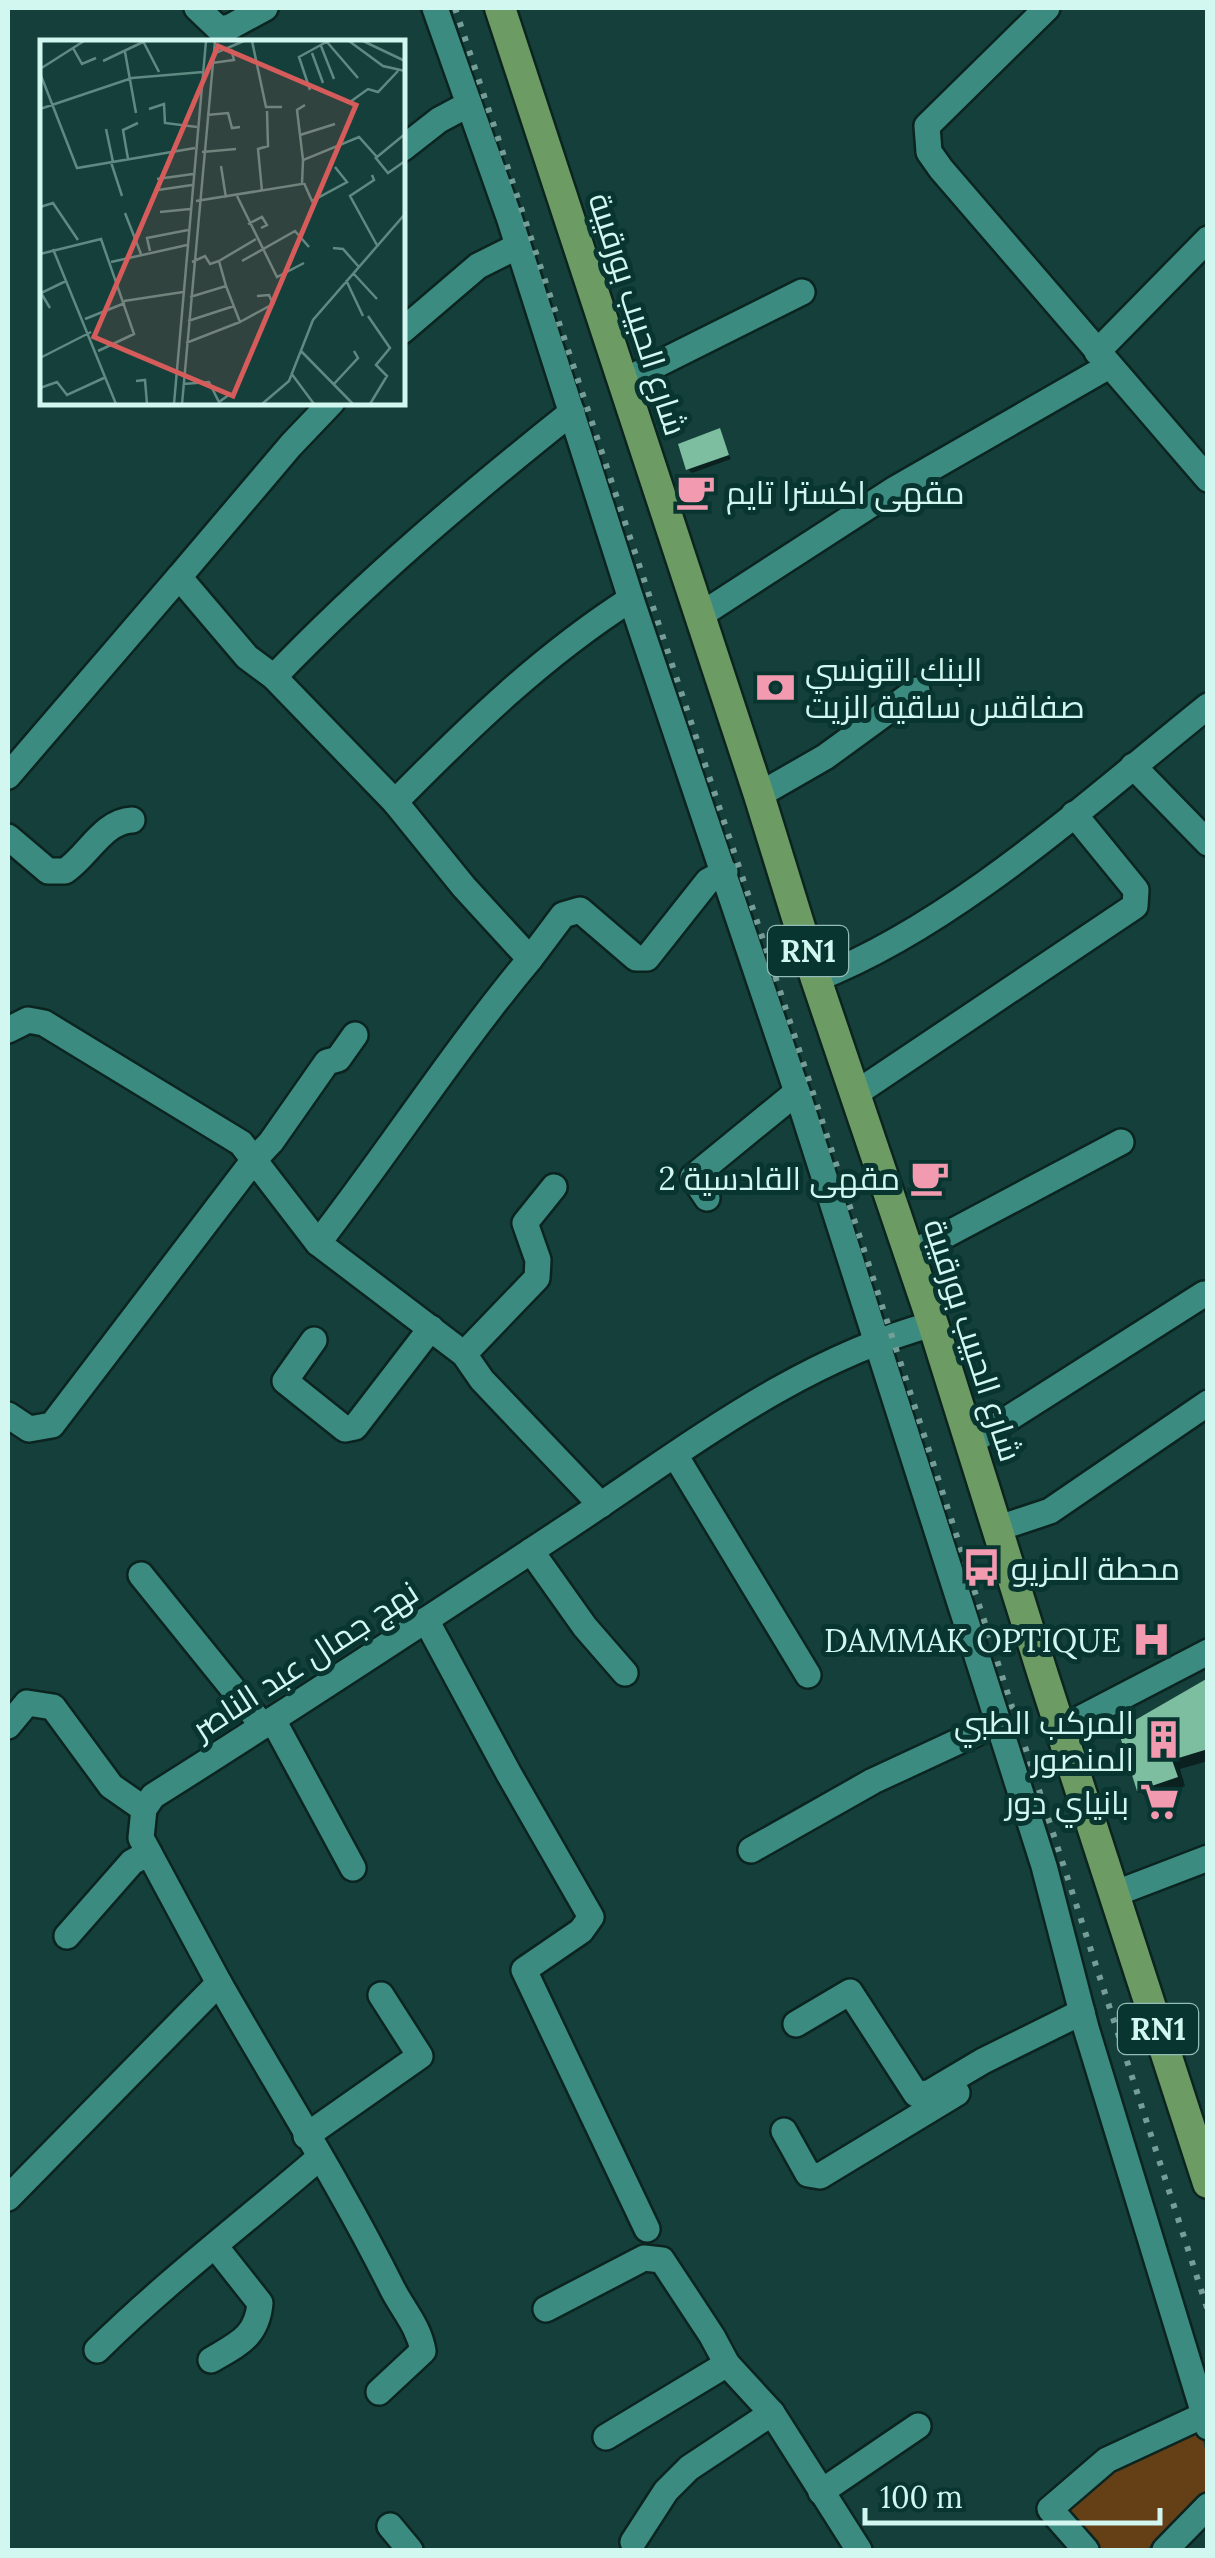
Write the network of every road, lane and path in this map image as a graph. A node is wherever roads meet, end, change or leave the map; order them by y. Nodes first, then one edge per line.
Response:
1 (197, 8) edge
2 (265, 8) edge
3 (434, 8) edge
4 (500, 8) edge
5 (1047, 8) edge
6 (469, 104) junction
7 (405, 147) edge
8 (1208, 239) edge
9 (516, 247) junction
10 (802, 292) dead end
11 (405, 329) edge
12 (1103, 359) junction
13 (624, 381) junction
14 (329, 405) edge
15 (572, 412) junction
16 (1208, 479) edge
17 (179, 577) junction
18 (631, 599) junction
19 (699, 616) junction
20 (274, 676) junction
21 (916, 690) dead end
22 (1208, 706) edge
23 (1133, 766) junction
24 (8, 776) edge
25 (760, 795) junction
26 (395, 802) junction
27 (1074, 814) junction
28 (132, 820) dead end
29 (8, 837) edge
30 (1208, 843) edge
31 (725, 872) junction
32 (530, 959) junction
33 (816, 979) junction
34 (8, 1030) edge
35 (355, 1035) dead end
36 (797, 1092) junction
37 (854, 1094) junction
38 (1121, 1142) dead end
39 (253, 1160) junction
40 (554, 1187) dead end
41 (707, 1198) dead end
42 (318, 1243) junction
43 (910, 1254) junction
44 (1204, 1294) dead end
45 (933, 1324) junction
46 (431, 1328) junction
47 (314, 1340) dead end
48 (876, 1341) junction
49 (464, 1354) junction
50 (1208, 1403) edge
51 (8, 1415) edge
52 (970, 1443) junction
53 (676, 1455) junction
54 (601, 1504) junction
55 (996, 1529) junction
56 (531, 1551) junction
57 (141, 1575) dead end
58 (426, 1620) junction
59 (1208, 1652) edge
60 (625, 1674) dead end
61 (808, 1675) dead end
62 (268, 1723) junction
63 (998, 1724) junction
64 (8, 1726) edge
65 (1060, 1729) junction
66 (144, 1809) junction
67 (751, 1850) dead end
68 (149, 1853) junction
69 (1208, 1858) edge
70 (353, 1868) dead end
71 (1114, 1894) junction
72 (67, 1936) dead end
73 (219, 1984) junction
74 (381, 1995) dead end
75 (1084, 2020) junction
76 (796, 2024) dead end
77 (784, 2131) dead end
78 (313, 2147) junction
79 (1208, 2183) edge
80 (8, 2198) edge
81 (647, 2229) dead end
82 (215, 2246) junction
83 (546, 2309) dead end
84 (97, 2350) dead end
85 (210, 2360) dead end
86 (728, 2364) junction
87 (379, 2392) dead end
88 (772, 2413) junction
89 (1206, 2421) edge
90 (918, 2426) dead end
91 (606, 2437) dead end
92 (821, 2492) junction
93 (1208, 2506) edge
94 (390, 2526) dead end
95 (633, 2542) dead end
96 (410, 2550) edge
97 (859, 2550) edge
98 (1086, 2550) edge
99 (1164, 2550) edge

1 - 2 street
3 - 6 street
4 - 13 main road, شارع الحبيب بورقيبة / RN1
5 - 12 street
6 - 7 street
6 - 9 street
8 - 12 street
9 - 11 street
9 - 15 street
10 - 13 street
12 - 16 street
12 - 19 street
13 - 19 main road, شارع الحبيب بورقيبة / RN1
14 - 17 street
15 - 18 street
15 - 20 street
17 - 20 street
17 - 24 street
18 - 26 street
18 - 31 street
19 - 25 main road, شارع الحبيب بورقيبة / RN1
20 - 26 street
21 - 25 street
22 - 23 street
23 - 27 street
23 - 30 street
25 - 33 main road, شارع الحبيب بورقيبة / RN1
26 - 32 street
27 - 33 street
27 - 37 street
28 - 29 street
31 - 32 street
31 - 36 street
32 - 42 street
33 - 37 main road, شارع الحبيب بورقيبة / RN1
34 - 39 street
35 - 39 street
36 - 41 street
36 - 48 street
37 - 43 main road, شارع الحبيب بورقيبة / RN1
38 - 43 street
39 - 42 street
39 - 51 street
40 - 49 street
42 - 46 street
43 - 45 main road, شارع الحبيب بورقيبة / RN1
44 - 52 street
45 - 48 street, نهج جمال عبد الناصر
45 - 52 main road, شارع الحبيب بورقيبة / RN1
46 - 47 street
46 - 49 street
48 - 53 street, نهج جمال عبد الناصر
48 - 63 street
49 - 54 street
50 - 55 street
52 - 55 main road, شارع الحبيب بورقيبة / RN1
53 - 54 street, نهج جمال عبد الناصر
53 - 61 street
54 - 56 street, نهج جمال عبد الناصر
55 - 65 main road, شارع الحبيب بورقيبة / RN1
56 - 58 street, نهج جمال عبد الناصر
56 - 60 street
57 - 62 street
58 - 62 street, نهج جمال عبد الناصر
58 - 81 street
59 - 65 street
62 - 66 street, نهج جمال عبد الناصر
62 - 70 street
63 - 67 street
63 - 75 street
64 - 66 street
65 - 71 main road, شارع الحبيب بورقيبة / RN1
66 - 68 street
68 - 72 street
68 - 73 street
69 - 71 street
71 - 79 main road, شارع الحبيب بورقيبة / RN1
73 - 78 street
73 - 80 street
74 - 78 street
75 - 76 street
75 - 77 street
75 - 89 street
78 - 82 street
78 - 87 street
82 - 84 street
82 - 85 street
83 - 86 street
86 - 88 street
86 - 91 street
88 - 92 street
88 - 95 street
89 - 98 street
90 - 92 street
92 - 97 street
93 - 99 street
94 - 96 street

